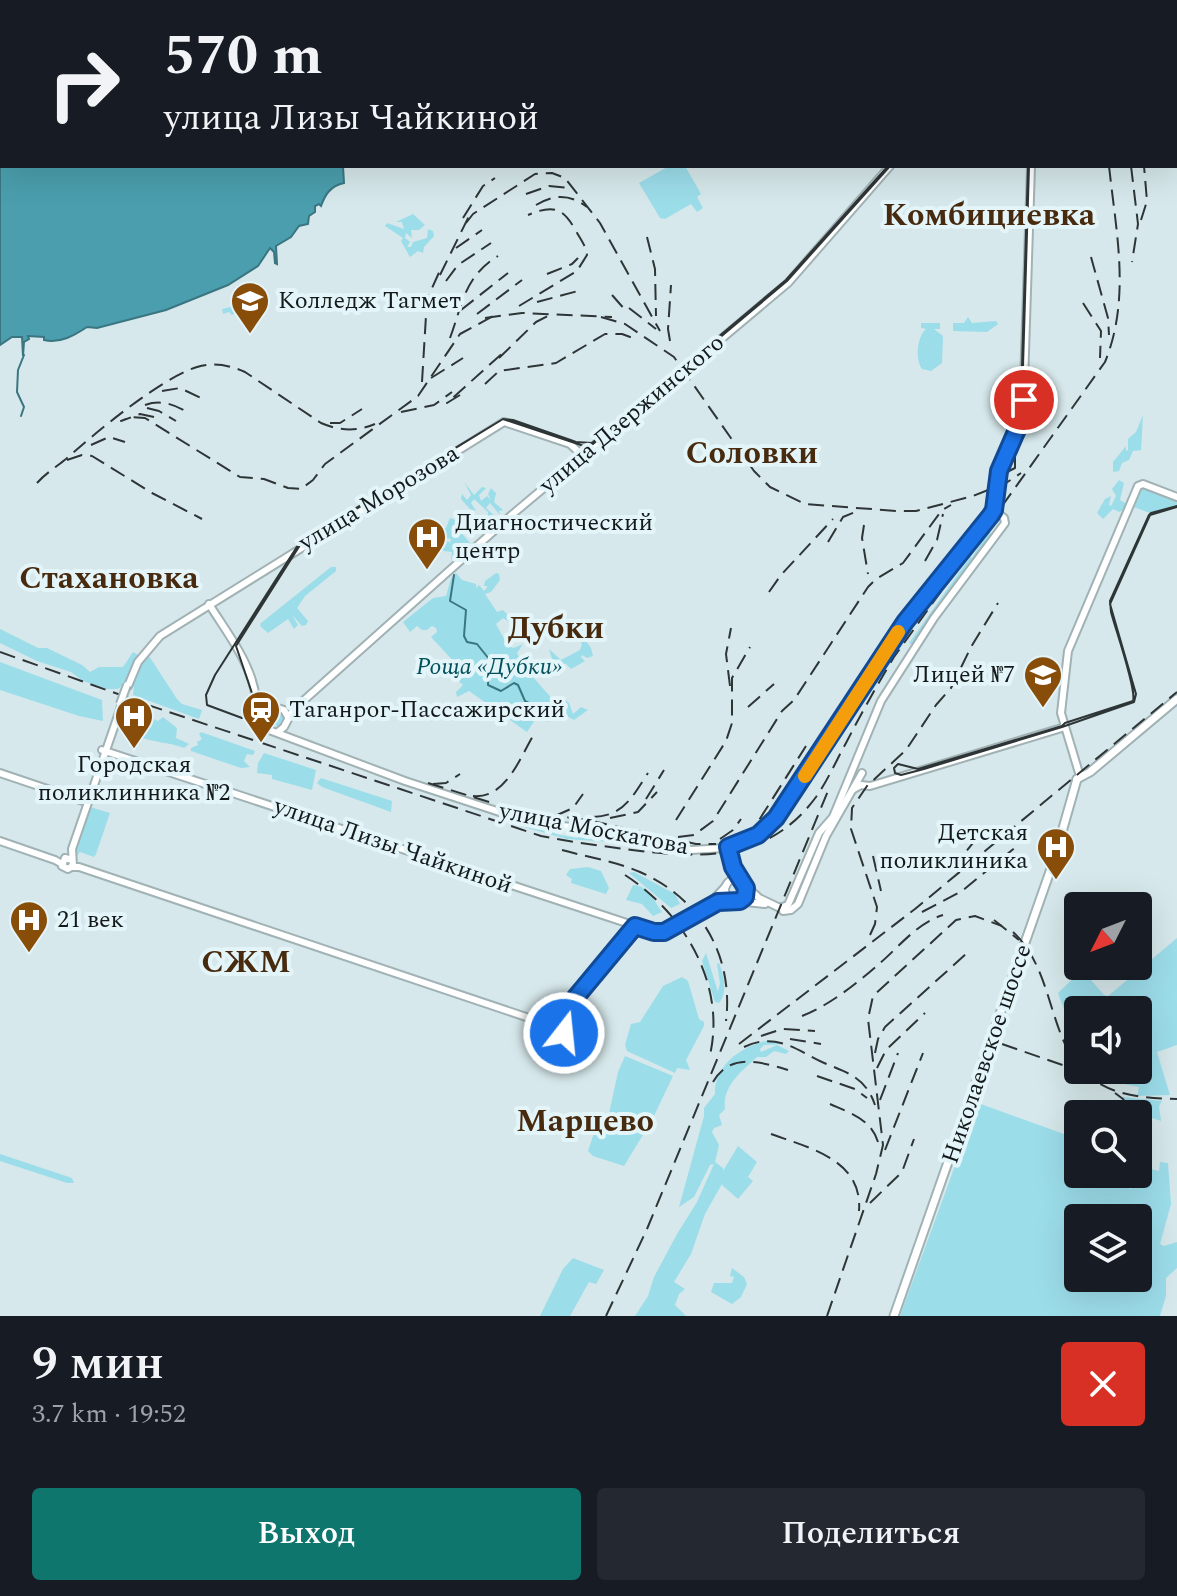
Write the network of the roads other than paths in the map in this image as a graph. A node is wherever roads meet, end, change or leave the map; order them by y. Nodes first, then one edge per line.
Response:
1 (888, 168) edge
2 (1031, 168) edge
3 (584, 454) junction
4 (1177, 497) edge
5 (994, 510) junction
6 (209, 604) junction
7 (255, 697) junction
8 (1177, 699) edge
9 (262, 703) junction
10 (255, 708) junction
11 (286, 714) junction
12 (1064, 725) junction
13 (283, 733) junction
14 (105, 749) junction
15 (859, 768) junction
16 (0, 773) edge
17 (1082, 778) junction
18 (868, 786) junction
19 (851, 790) junction
20 (0, 841) edge
21 (727, 848) junction
22 (74, 864) junction
23 (727, 884) junction
24 (744, 884) junction
25 (735, 901) junction
26 (635, 926) junction
27 (660, 932) junction
28 (894, 1316) edge

1 - 3 main road, улица Дзержинского
2 - 5 main road
3 - 6 main road, улица Морозова
3 - 11 main road, улица Дзержинского
4 - 12 main road
5 - 15 main road
5 - 21 main road, улица Москатова
6 - 7 main road
6 - 14 main road, улица Морозова, bridge
7 - 9 main road
7 - 10 main road
8 - 17 main road
9 - 10 main road
9 - 11 main road
10 - 13 main road, улица Москатова
11 - 13 main road
12 - 17 main road
12 - 18 main road
13 - 21 main road, улица Москатова
14 - 16 main road
14 - 22 main road
14 - 26 main road, улица Лизы Чайкиной
15 - 18 main road
15 - 19 main road
17 - 28 main road, Николаевское шоссе
18 - 19 main road
19 - 24 main road
19 - 25 main road
20 - 22 main road
21 - 23 main road
21 - 24 main road
22 - 26 main road
23 - 24 main road
23 - 25 main road
23 - 27 main road
24 - 25 main road
25 - 27 main road
26 - 27 main road, улица Лизы Чайкиной

